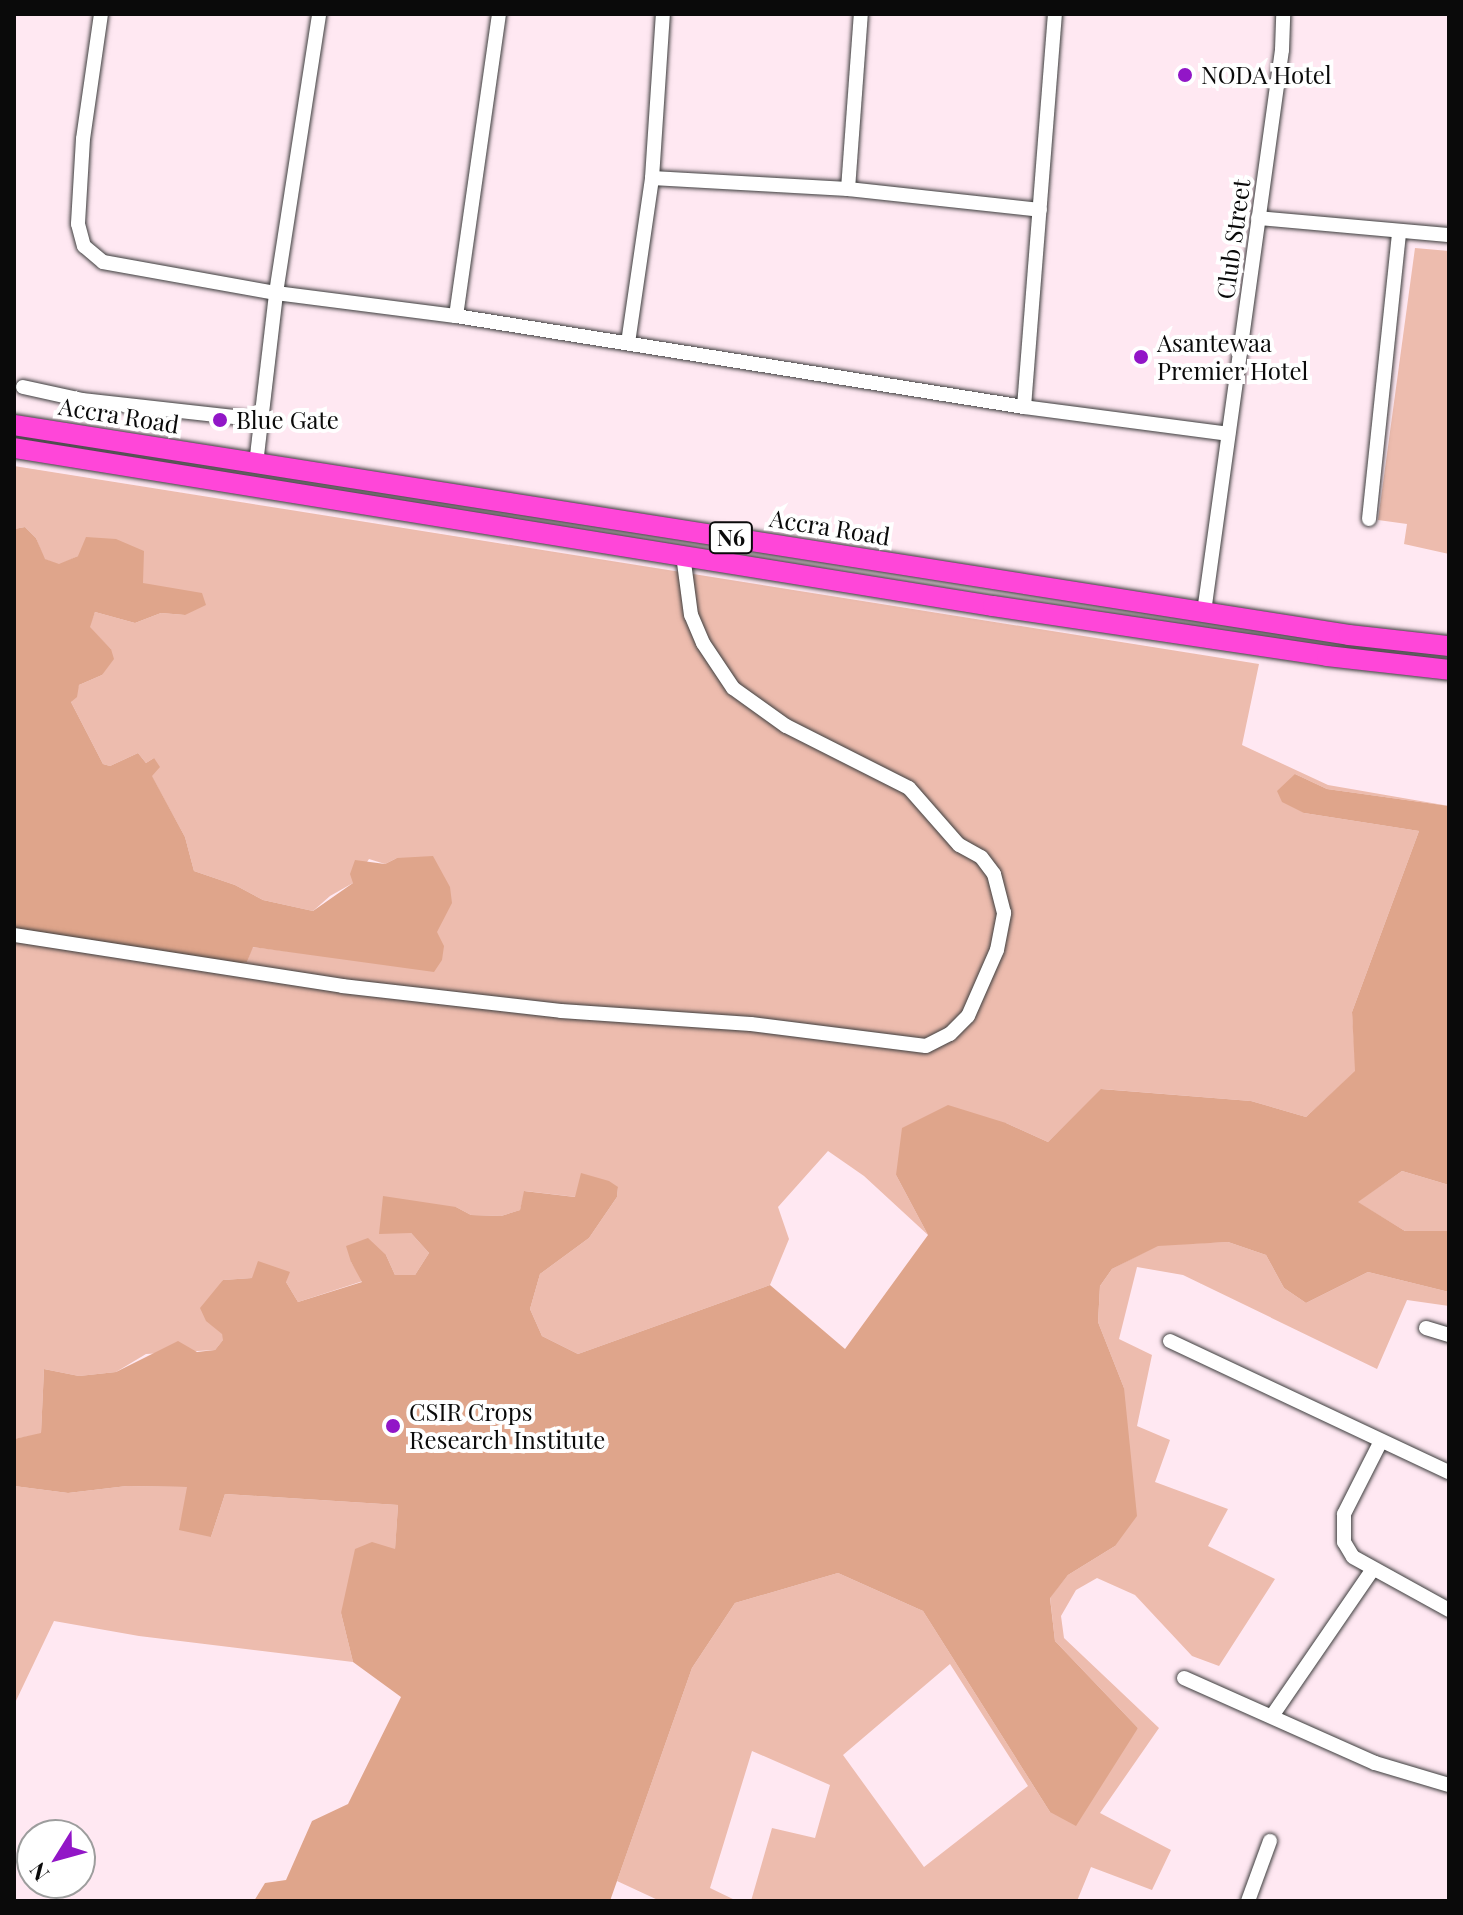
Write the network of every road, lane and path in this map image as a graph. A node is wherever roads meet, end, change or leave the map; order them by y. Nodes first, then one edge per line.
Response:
1 (101, 14) edge
2 (319, 14) edge
3 (499, 14) edge
4 (663, 14) edge
5 (861, 14) edge
6 (1055, 14) edge
7 (1283, 14) edge
8 (652, 178) junction
9 (848, 189) junction
10 (1040, 210) junction
11 (1258, 218) junction
12 (1399, 232) junction
13 (1449, 235) edge
14 (276, 293) junction
15 (456, 316) junction
16 (628, 343) junction
17 (23, 387) dead end
18 (1024, 407) junction
19 (261, 420) junction
20 (14, 425) edge
21 (1228, 434) junction
22 (14, 448) edge
23 (256, 464) junction
24 (1369, 519) dead end
25 (683, 555) junction
26 (1204, 612) junction
27 (1449, 646) edge
28 (1449, 670) edge
29 (14, 935) edge
30 (1426, 1328) dead end
31 (1449, 1335) edge
32 (1170, 1341) dead end
33 (1381, 1441) junction
34 (1449, 1472) edge
35 (1373, 1569) junction
36 (1449, 1610) edge
37 (1184, 1678) dead end
38 (1272, 1716) junction
39 (1449, 1785) edge
40 (1270, 1841) dead end
41 (1248, 1901) edge

1 - 14 street
2 - 14 street
3 - 15 street
4 - 8 street
5 - 9 street
6 - 10 street
7 - 11 street, Club Street
8 - 9 street
8 - 16 street
9 - 10 street
10 - 18 street
11 - 12 street
11 - 21 street, Club Street
12 - 13 street
12 - 24 street
14 - 15 street
14 - 19 street
15 - 16 street
16 - 18 street
17 - 19 street
18 - 21 street
19 - 23 street
20 - 23 highway, Accra Road / N6
21 - 26 street, Club Street
22 - 25 highway, Accra Road / N6
23 - 26 highway, Accra Road / N6
25 - 28 highway, Accra Road / N6
25 - 29 street
26 - 27 highway, Accra Road / N6
30 - 31 street
32 - 33 street
33 - 34 street
33 - 35 street
35 - 36 street
35 - 38 street
37 - 38 street
38 - 39 street
40 - 41 street

